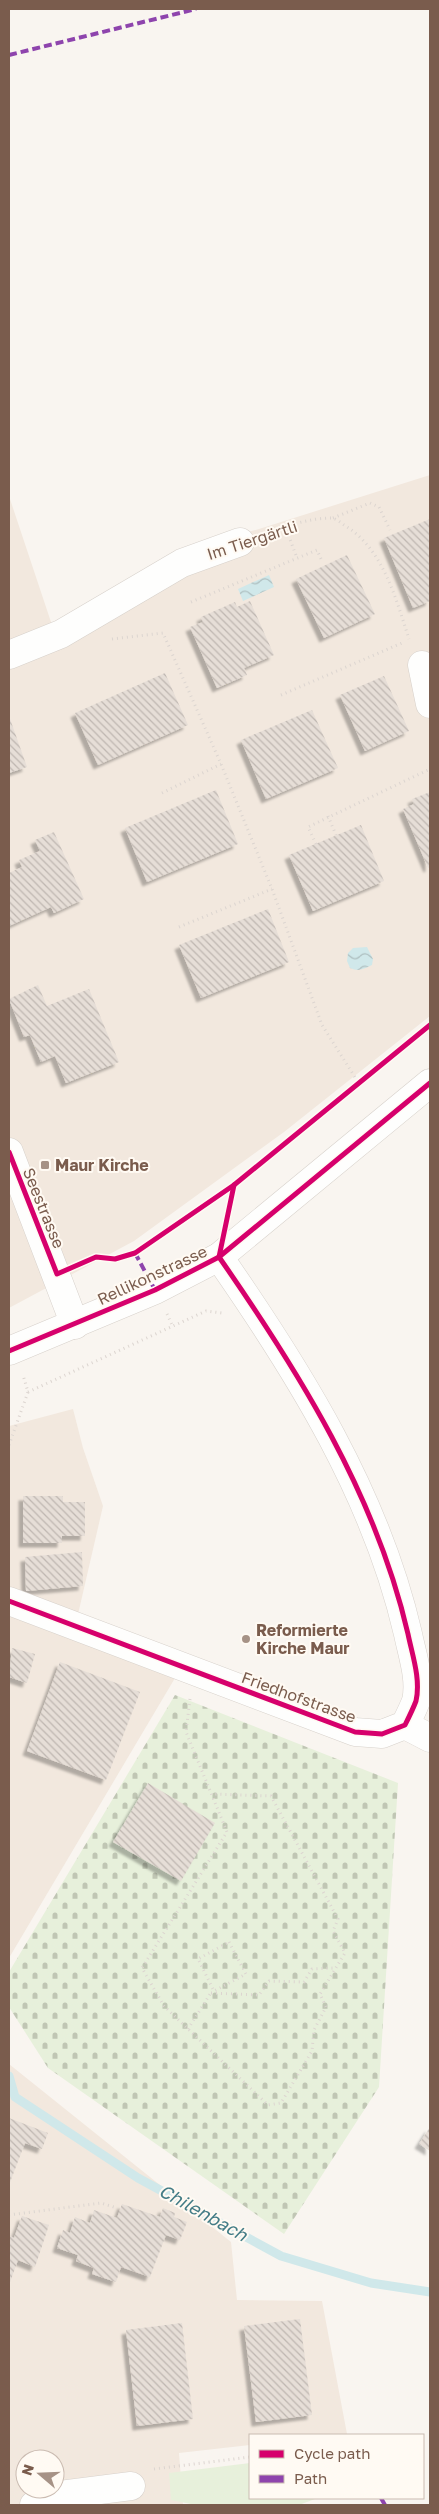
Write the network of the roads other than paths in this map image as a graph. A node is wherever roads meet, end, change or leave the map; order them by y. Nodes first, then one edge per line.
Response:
1 (240, 542) road end
2 (9, 655) edge
3 (422, 665) dead end
4 (430, 704) edge
5 (430, 1083) edge
6 (9, 1152) edge
7 (219, 1257) junction
8 (75, 1325) junction
9 (12, 1350) edge
10 (9, 1601) edge
11 (405, 1725) junction
12 (430, 1738) edge
13 (131, 2486) road end
14 (34, 2505) edge

1 - 2 street, Im Tiergärtli
3 - 4 street
5 - 7 street, Rellikonstrasse
6 - 8 street, Seestrasse
7 - 8 street, Rellikonstrasse
7 - 11 street
8 - 9 street, Rellikonstrasse
10 - 11 street, Friedhofstrasse
11 - 12 street
13 - 14 street

